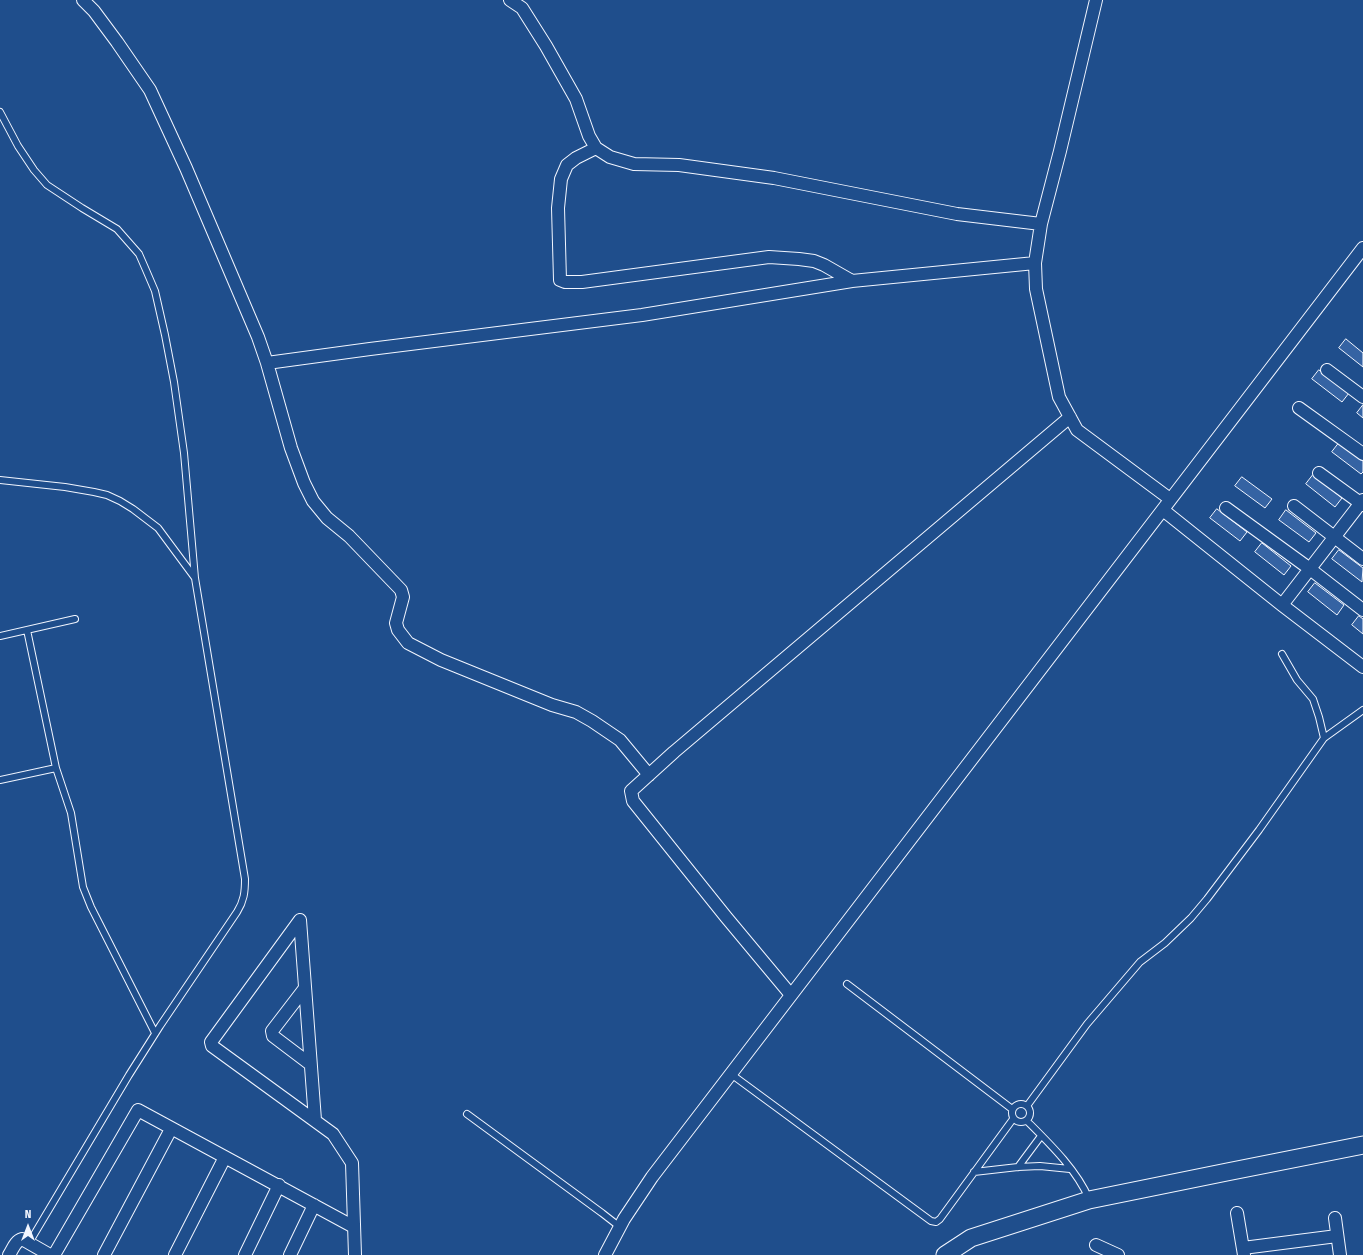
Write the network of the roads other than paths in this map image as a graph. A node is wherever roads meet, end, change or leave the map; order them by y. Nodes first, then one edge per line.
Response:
1 (83, 0) edge
2 (510, 0) edge
3 (1096, 0) edge
4 (0, 112) edge
5 (596, 148) junction
6 (1041, 224) junction
7 (1363, 248) edge
8 (1035, 263) junction
9 (852, 281) junction
10 (267, 363) junction
11 (1327, 370) dead end
12 (1363, 397) edge
13 (1299, 408) dead end
14 (1070, 417) junction
15 (1363, 454) edge
16 (1319, 473) dead end
17 (0, 480) edge
18 (1170, 499) junction
19 (1362, 503) edge
20 (1294, 506) dead end
21 (1226, 508) dead end
22 (1163, 510) junction
23 (1334, 537) junction
24 (1363, 559) edge
25 (1310, 569) junction
26 (194, 578) junction
27 (1282, 605) junction
28 (1363, 610) edge
29 (75, 619) dead end
30 (27, 630) junction
31 (0, 636) edge
32 (1282, 654) dead end
33 (1363, 667) edge
34 (1363, 710) edge
35 (1324, 738) junction
36 (56, 768) junction
37 (649, 775) junction
38 (0, 780) edge
39 (847, 984) dead end
40 (305, 988) junction
41 (791, 995) junction
42 (155, 1033) junction
43 (310, 1064) junction
44 (731, 1074) junction
45 (1027, 1106) junction
46 (1012, 1109) junction
47 (467, 1114) dead end
48 (1013, 1119) junction
49 (315, 1120) junction
50 (1027, 1121) junction
51 (171, 1129) junction
52 (1041, 1136) junction
53 (1363, 1146) edge
54 (225, 1157) junction
55 (1018, 1167) junction
56 (1070, 1169) junction
57 (974, 1172) junction
58 (279, 1185) junction
59 (1089, 1200) junction
60 (314, 1205) junction
61 (1237, 1213) dead end
62 (1335, 1218) dead end
63 (354, 1227) junction
64 (620, 1228) junction
65 (1338, 1236) junction
66 (29, 1243) junction
67 (1096, 1245) dead end
68 (1243, 1252) edge
69 (10, 1255) edge
70 (50, 1255) edge
71 (54, 1255) edge
72 (104, 1255) edge
73 (175, 1255) edge
74 (245, 1255) edge
75 (290, 1255) edge
76 (355, 1255) edge
77 (605, 1255) edge
78 (945, 1255) edge
79 (1118, 1255) edge
80 (1340, 1255) edge

1 - 10 street
2 - 5 street
3 - 6 street
4 - 26 lane
5 - 6 street
5 - 9 street
6 - 8 street
7 - 18 street
8 - 9 street
8 - 14 street
9 - 10 street
10 - 37 street
11 - 12 street
13 - 15 street
14 - 18 street
14 - 37 street
16 - 19 street
17 - 26 lane
18 - 22 street
19 - 23 street
20 - 23 street
21 - 25 street
22 - 27 street
22 - 41 street
23 - 24 street
23 - 25 street
25 - 27 street
25 - 28 street
26 - 42 lane
27 - 33 street
29 - 30 lane
30 - 31 lane
30 - 36 lane
32 - 35 lane
34 - 35 lane
35 - 45 lane
36 - 38 lane
36 - 42 lane
37 - 41 street
39 - 46 lane
40 - 43 street
40 - 43 street
40 - 49 street
41 - 44 street
42 - 66 lane
43 - 49 street
44 - 57 lane
44 - 64 street
45 - 46 lane
45 - 50 lane
46 - 48 lane
47 - 64 lane
48 - 50 lane
48 - 57 lane
49 - 63 street
50 - 52 lane
51 - 54 street
51 - 71 street
51 - 72 street
52 - 55 lane
52 - 56 lane
53 - 59 street
54 - 58 street
54 - 73 street
55 - 56 lane
55 - 57 lane
56 - 59 lane
58 - 60 street
58 - 74 street
59 - 78 street
60 - 63 street
60 - 75 street
61 - 68 street
62 - 65 street
63 - 76 street
64 - 77 street
65 - 68 street
65 - 80 street
66 - 69 street
66 - 70 street
67 - 79 street

